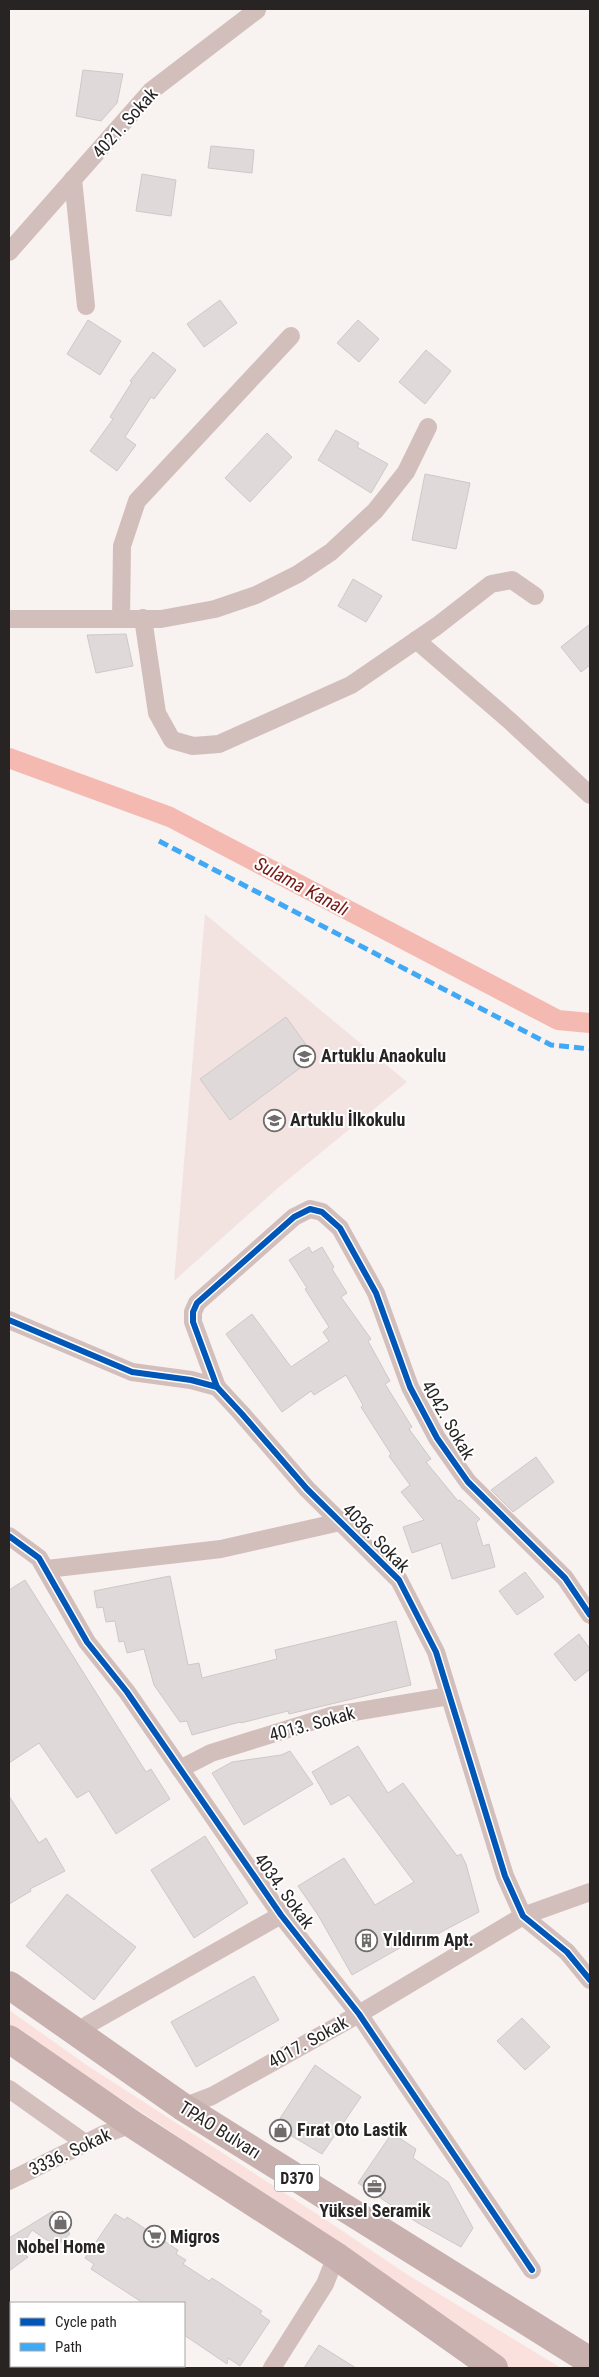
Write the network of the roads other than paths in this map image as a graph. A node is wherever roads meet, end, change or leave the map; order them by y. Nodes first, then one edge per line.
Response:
1 (257, 10) dead end
2 (73, 179) junction
3 (9, 252) edge
4 (86, 306) dead end
5 (290, 336) dead end
6 (428, 427) dead end
7 (535, 596) dead end
8 (121, 618) junction
9 (143, 618) junction
10 (9, 619) edge
11 (416, 640) junction
12 (590, 795) edge
13 (9, 1320) edge
14 (216, 1387) junction
15 (340, 1522) junction
16 (9, 1536) edge
17 (47, 1569) junction
18 (590, 1615) edge
19 (450, 1696) junction
20 (180, 1769) junction
21 (590, 1892) edge
22 (281, 1914) junction
23 (523, 1916) junction
24 (590, 1980) edge
25 (9, 1985) edge
26 (358, 2014) junction
27 (77, 2033) junction
28 (9, 2039) edge
29 (9, 2089) edge
30 (183, 2107) junction
31 (132, 2124) junction
32 (85, 2143) junction
33 (9, 2181) edge
34 (336, 2256) junction
35 (532, 2270) dead end
36 (590, 2361) edge
37 (272, 2368) edge
38 (494, 2368) edge

1 - 2 street, 4021. Sokak
2 - 3 street, 4021. Sokak
2 - 4 street
5 - 8 street
6 - 9 street
7 - 11 street
8 - 9 street
8 - 10 street
9 - 11 street
11 - 12 street
13 - 14 street
14 - 15 street, 4036. Sokak
14 - 18 street, 4042. Sokak
15 - 17 street
15 - 19 street, 4036. Sokak
16 - 17 street, 4034. Sokak
17 - 20 street, 4034. Sokak
19 - 20 street, 4013. Sokak
19 - 23 street, 4036. Sokak
20 - 22 street, 4034. Sokak
21 - 23 street, 4017. Sokak
22 - 26 street, 4034. Sokak
22 - 27 street
23 - 24 street, 4036. Sokak
23 - 26 street, 4017. Sokak
25 - 27 highway, TPAO Bulvarı / D370
26 - 30 street, 4017. Sokak
26 - 35 street, 4034. Sokak
27 - 30 highway, TPAO Bulvarı / D370
28 - 31 highway, D370
29 - 32 street
30 - 36 highway, TPAO Bulvarı / D370
31 - 32 street, 3336. Sokak
31 - 34 highway, D370
32 - 33 street, 3336. Sokak
34 - 37 street
34 - 38 highway, D370

